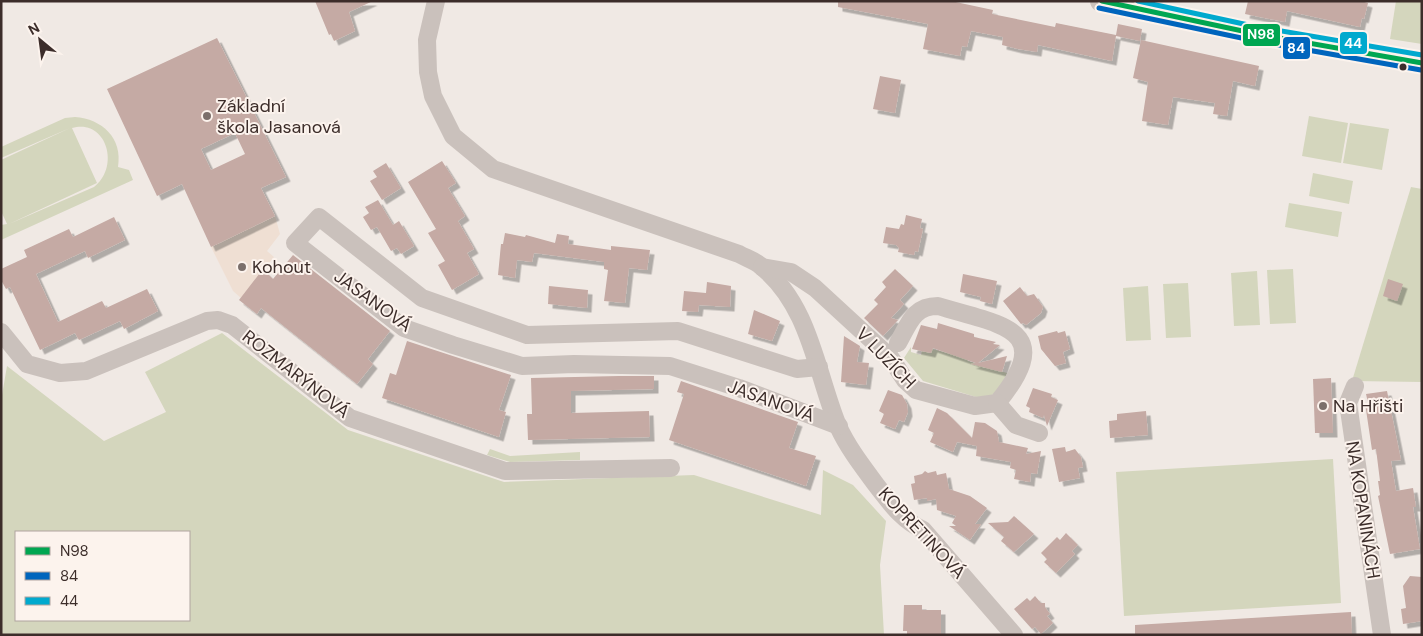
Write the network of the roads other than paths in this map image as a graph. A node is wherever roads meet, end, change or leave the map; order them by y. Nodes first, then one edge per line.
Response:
1 (436, 1) edge
2 (1101, 1) edge
3 (1422, 63) edge
4 (762, 267) junction
5 (1, 332) edge
6 (898, 343) dead end
7 (819, 367) junction
8 (1355, 386) dead end
9 (997, 403) junction
10 (838, 426) junction
11 (1039, 434) dead end
12 (671, 468) dead end
13 (1014, 635) edge
14 (1382, 635) edge

1 - 4 street, JASANOVÁ
2 - 3 street
4 - 7 street, JASANOVÁ
4 - 9 street, V LUZÍCH
5 - 12 street, ROZMARÝNOVÁ
6 - 9 street, V LUZÍCH
7 - 10 street, JASANOVÁ
7 - 10 street, JASANOVÁ
8 - 14 street, NA KOPANINÁCH
9 - 11 street
10 - 13 street, KOPRETINOVÁ

